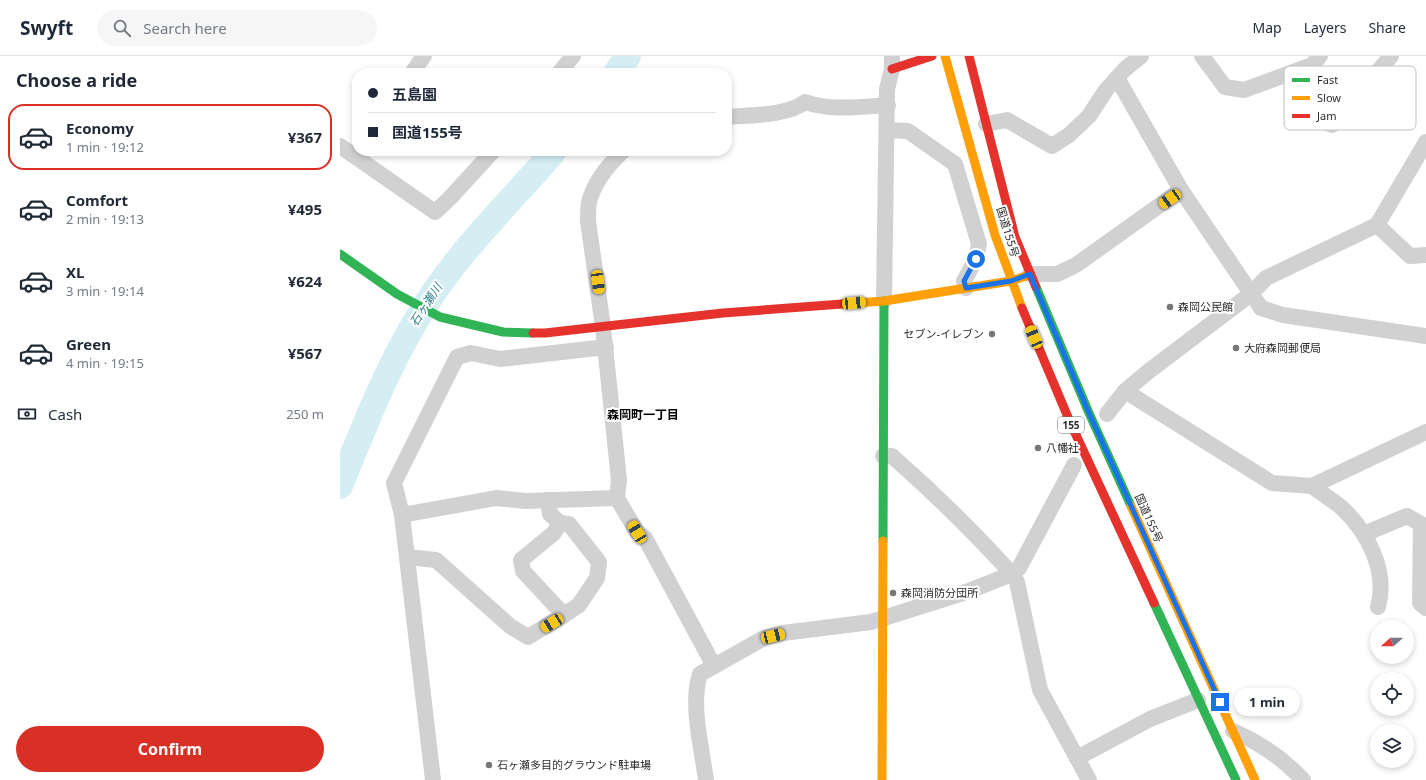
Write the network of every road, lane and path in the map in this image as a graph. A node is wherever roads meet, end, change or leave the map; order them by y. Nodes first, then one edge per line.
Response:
1 (424, 56) edge
2 (572, 56) edge
3 (932, 56) edge
4 (945, 56) edge
5 (969, 56) edge
6 (1141, 56) edge
7 (1202, 56) edge
8 (1320, 56) edge
9 (1391, 56) edge
10 (892, 62) edge
11 (1309, 66) edge
12 (1382, 66) edge
13 (416, 68) edge
14 (563, 68) edge
15 (1284, 75) edge
16 (1117, 78) junction
17 (888, 105) junction
18 (732, 116) edge
19 (986, 124) junction
20 (887, 130) junction
21 (1426, 142) edge
22 (340, 146) edge
23 (352, 152) edge
24 (359, 156) edge
25 (488, 156) edge
26 (619, 156) edge
27 (1181, 190) junction
28 (1377, 225) junction
29 (340, 254) edge
30 (1426, 255) edge
31 (1030, 274) junction
32 (1011, 281) junction
33 (966, 288) junction
34 (1252, 293) junction
35 (884, 301) junction
36 (604, 327) junction
37 (1426, 336) edge
38 (606, 347) junction
39 (1125, 392) junction
40 (1107, 414) dead end
41 (1426, 432) edge
42 (883, 456) junction
43 (1074, 465) dead end
44 (1312, 486) junction
45 (617, 498) junction
46 (548, 500) junction
47 (402, 515) junction
48 (560, 523) junction
49 (1364, 534) junction
50 (407, 557) junction
51 (1012, 574) junction
52 (1378, 607) dead end
53 (1426, 608) edge
54 (564, 615) junction
55 (883, 619) junction
56 (714, 666) junction
57 (1198, 700) junction
58 (1233, 731) junction
59 (1078, 758) junction
60 (433, 780) edge
61 (706, 780) edge
62 (882, 780) edge
63 (1089, 780) edge
64 (1236, 780) edge
65 (1255, 780) edge
66 (1303, 780) edge

1 - 13 street
2 - 14 street
3 - 10 main road
4 - 32 main road, 国道155号 / 155
5 - 19 main road, 国道155号 / 155
6 - 16 street
7 - 15 street
8 - 11 street
9 - 12 street
10 - 17 street
16 - 19 street
16 - 27 street
17 - 18 street
17 - 20 street
19 - 31 main road, 国道155号 / 155
20 - 33 street
20 - 35 street
21 - 28 street
22 - 23 street
24 - 25 street
26 - 36 street
27 - 31 street
27 - 34 street
28 - 30 street
28 - 34 street
29 - 36 main road
31 - 32 main road
31 - 58 main road, 国道155号 / 155
32 - 33 main road
32 - 57 main road, 国道155号 / 155
33 - 35 main road
34 - 37 street
34 - 39 street
35 - 36 main road
35 - 42 main road
36 - 38 street
38 - 45 street
38 - 47 street
39 - 40 street
39 - 44 street
41 - 44 street
42 - 51 street
42 - 55 main road
43 - 51 street
44 - 49 street
45 - 46 street
45 - 56 street
46 - 47 street
46 - 48 street
47 - 50 street
48 - 54 street
48 - 54 street
49 - 52 street
49 - 53 street
50 - 54 street
50 - 60 street
51 - 55 street
51 - 59 street
55 - 56 street
55 - 62 main road
56 - 61 street
57 - 59 street
57 - 64 main road, 国道155号 / 155
58 - 65 main road, 国道155号 / 155
58 - 66 street
59 - 63 street

